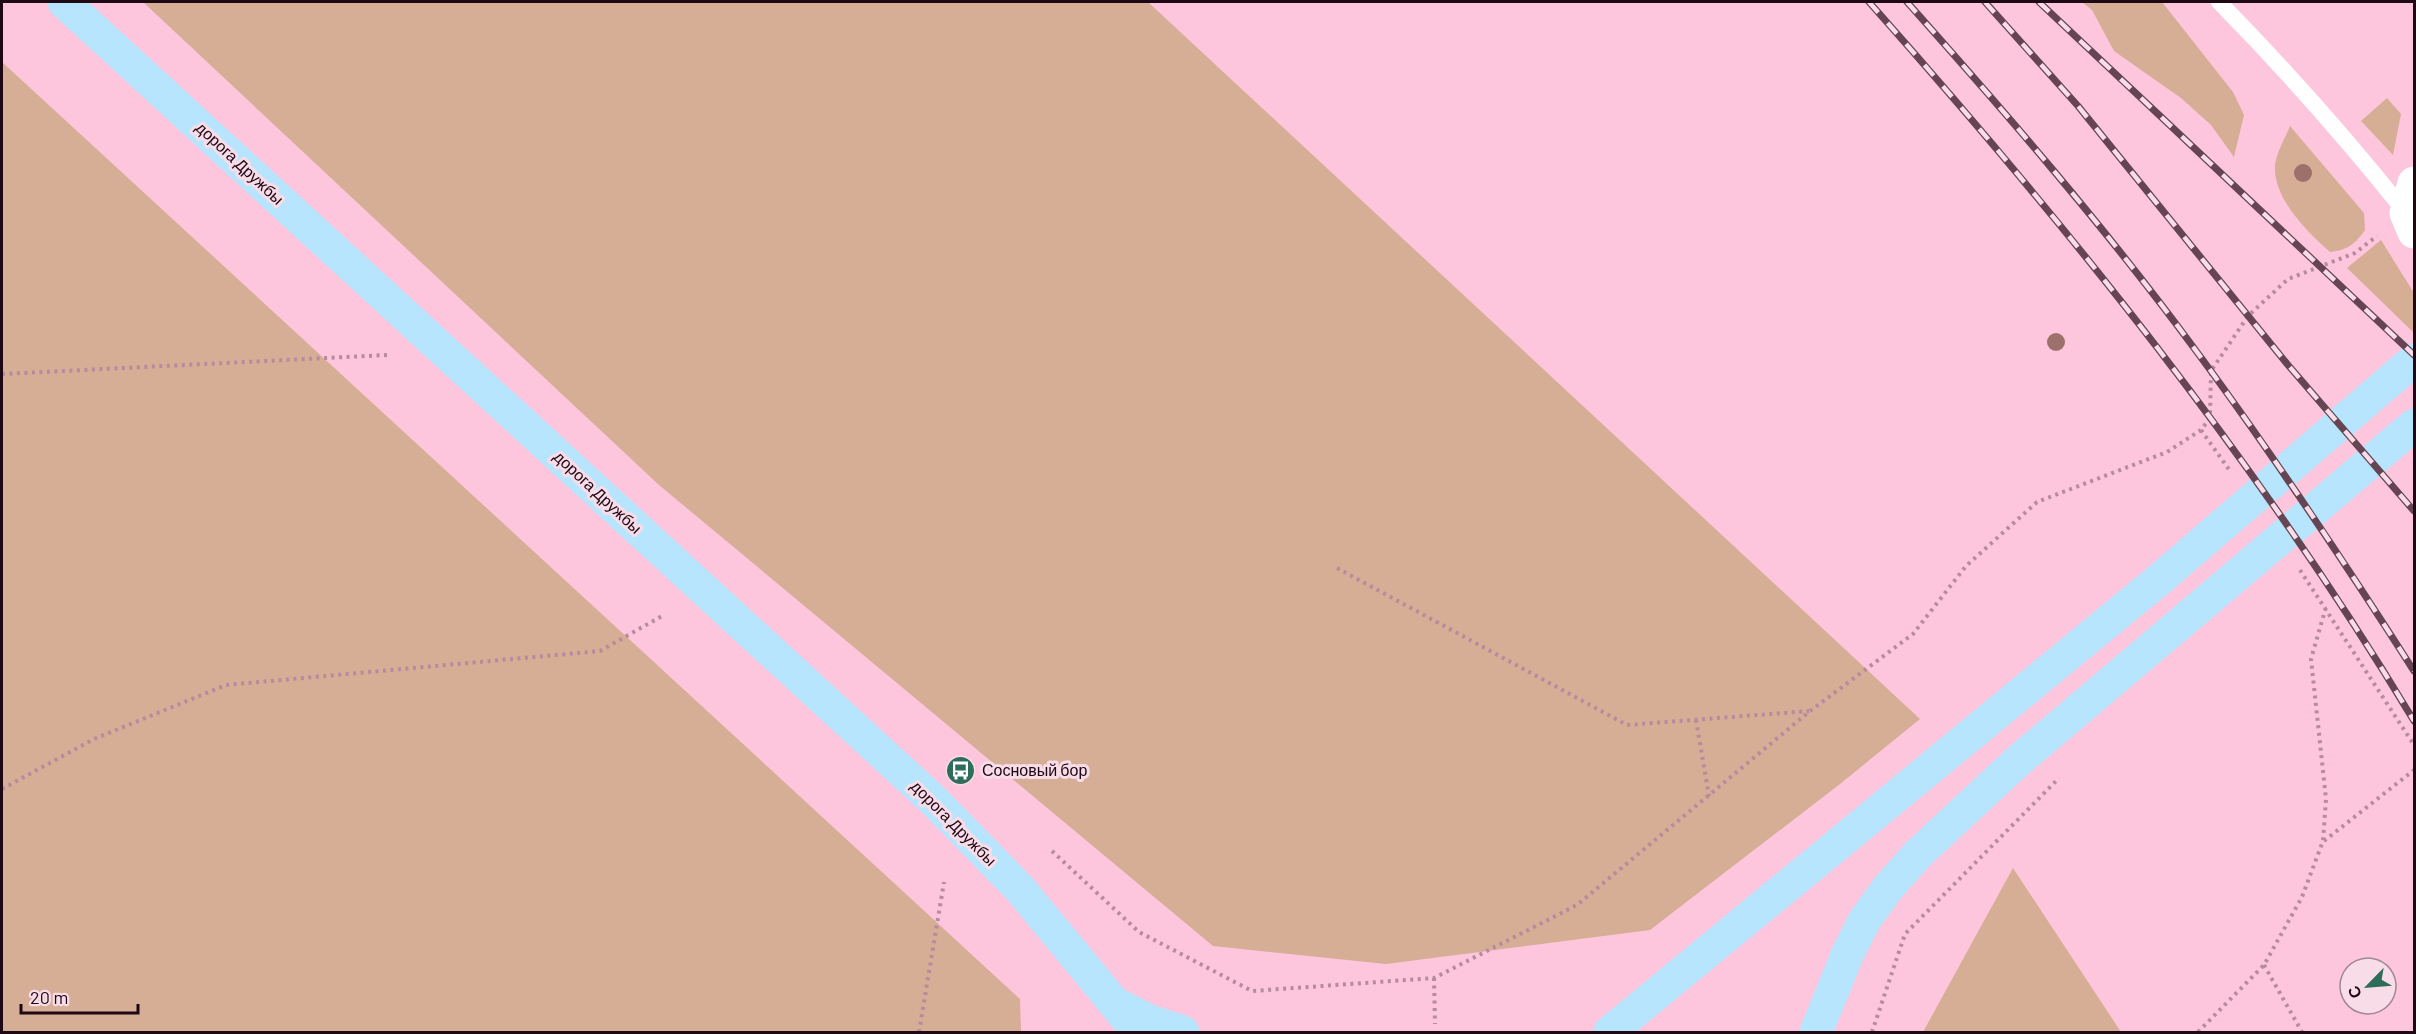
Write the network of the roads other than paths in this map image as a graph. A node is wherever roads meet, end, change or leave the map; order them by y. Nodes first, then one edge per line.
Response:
1 (64, 2) edge
2 (2219, 2) edge
3 (2412, 209) edge
4 (2415, 360) edge
5 (2415, 425) edge
6 (1113, 1002) junction
7 (1123, 1032) edge
8 (1138, 1032) edge
9 (1183, 1032) edge
10 (1610, 1032) edge
11 (1816, 1032) edge

1 - 6 main road, дорога Дружбы
2 - 3 lane
4 - 10 main road
5 - 11 main road
6 - 7 main road
6 - 8 main road, дорога Дружбы
6 - 9 main road

